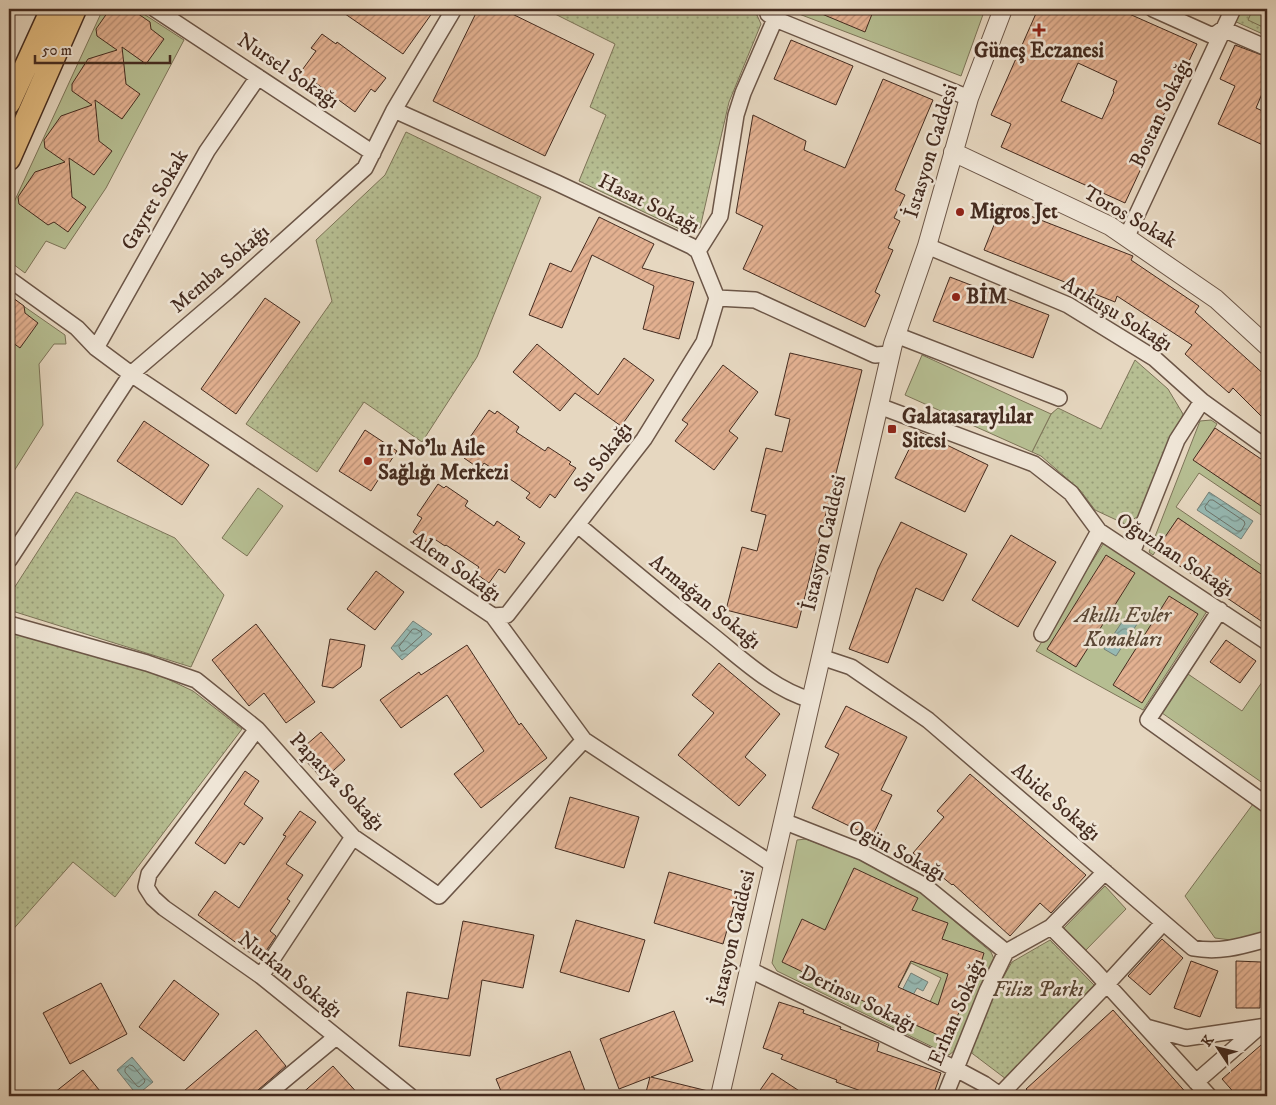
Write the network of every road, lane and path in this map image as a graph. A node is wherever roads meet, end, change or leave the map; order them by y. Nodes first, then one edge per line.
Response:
1 (52, 9) edge
2 (75, 9) edge
3 (155, 9) edge
4 (454, 9) edge
5 (761, 9) edge
6 (1003, 9) edge
7 (1153, 9) edge
8 (1233, 9) edge
9 (772, 14) edge
10 (1223, 29) junction
11 (1267, 48) edge
12 (258, 77) junction
13 (969, 98) junction
14 (9, 103) edge
15 (394, 110) junction
16 (953, 152) junction
17 (373, 153) junction
18 (9, 159) edge
19 (1127, 236) junction
20 (927, 246) junction
21 (698, 251) junction
22 (9, 279) edge
23 (717, 298) junction
24 (896, 335) junction
25 (1267, 346) edge
26 (96, 348) junction
27 (891, 354) junction
28 (131, 374) junction
29 (1060, 398) dead end
30 (1202, 401) junction
31 (879, 406) junction
32 (1267, 448) edge
33 (578, 525) junction
34 (1099, 531) junction
35 (1132, 553) junction
36 (9, 560) edge
37 (1220, 610) junction
38 (493, 616) junction
39 (9, 624) edge
40 (1042, 634) dead end
41 (1267, 642) edge
42 (822, 657) junction
43 (811, 700) junction
44 (257, 729) junction
45 (584, 740) junction
46 (1267, 805) edge
47 (783, 821) junction
48 (354, 837) junction
49 (772, 864) junction
50 (1106, 872) junction
51 (1163, 923) junction
52 (1052, 927) junction
53 (1267, 938) edge
54 (1006, 952) junction
55 (748, 969) junction
56 (261, 976) junction
57 (1107, 984) junction
58 (1146, 1027) junction
59 (1263, 1027) edge
60 (336, 1037) junction
61 (956, 1069) junction
62 (1196, 1082) junction
63 (265, 1096) edge
64 (410, 1096) edge
65 (720, 1096) edge
66 (944, 1096) edge
67 (1000, 1096) edge
68 (1209, 1096) edge

1 - 14 main road
2 - 18 main road
3 - 12 street, Nursel Sokağı
4 - 15 street, Memba Sokağı
5 - 9 street
6 - 13 street, İstasyon Caddesi
7 - 10 street
8 - 10 street, Bostan Sokağı
9 - 13 street
9 - 21 street
10 - 11 street
10 - 19 street, Bostan Sokağı
12 - 17 street, Nursel Sokağı
12 - 26 street, Gayret Sokak
13 - 16 street, İstasyon Caddesi
15 - 17 street, Memba Sokağı
15 - 21 street, Hasat Sokağı
16 - 19 street, Toros Sokak
16 - 20 street, İstasyon Caddesi
17 - 28 street, Memba Sokağı
19 - 25 street, Toros Sokak
20 - 24 street, İstasyon Caddesi
20 - 30 street, Arıkuşu Sokağı
21 - 23 street, Hasat Sokağı
22 - 26 street, Alem Sokağı
23 - 27 street
23 - 33 street, Su Sokağı
24 - 27 street, İstasyon Caddesi
24 - 29 street
26 - 28 street, Alem Sokağı
27 - 31 street, İstasyon Caddesi
28 - 36 street, Memba Sokağı
28 - 38 street, Alem Sokağı
30 - 32 street, Arıkuşu Sokağı
30 - 35 street
31 - 34 street, Oğuzhan Sokağı
31 - 42 street, İstasyon Caddesi
33 - 38 street, Su Sokağı
33 - 43 street, Armağan Sokağı
34 - 35 street, Oğuzhan Sokağı
34 - 40 street
35 - 37 street, Oğuzhan Sokağı
37 - 41 street, Oğuzhan Sokağı
37 - 46 street
38 - 45 street, Alem Sokağı
39 - 44 street, Papatya Sokağı
42 - 43 street, İstasyon Caddesi
42 - 50 street, Abide Sokağı
43 - 47 street, İstasyon Caddesi
44 - 48 street, Papatya Sokağı
44 - 56 street, Nurkan Sokağı
45 - 48 street, Papatya Sokağı
45 - 49 street, Alem Sokağı
47 - 49 street, İstasyon Caddesi
47 - 54 street, Ogün Sokağı
48 - 56 street
49 - 55 street, İstasyon Caddesi
50 - 51 street, Abide Sokağı
50 - 52 street, Erhan Sokağı
51 - 53 street, Abide Sokağı
51 - 57 street
52 - 54 street, Erhan Sokağı
52 - 57 street
54 - 61 street, Erhan Sokağı
55 - 61 street, Derinsu Sokağı
55 - 65 street, İstasyon Caddesi
56 - 60 street, Nurkan Sokağı
57 - 58 street
57 - 67 street
58 - 59 street
58 - 62 street
59 - 62 street
60 - 63 street
60 - 64 street, Nurkan Sokağı
61 - 66 street, Erhan Sokağı
61 - 67 street, Derinsu Sokağı
62 - 68 street

